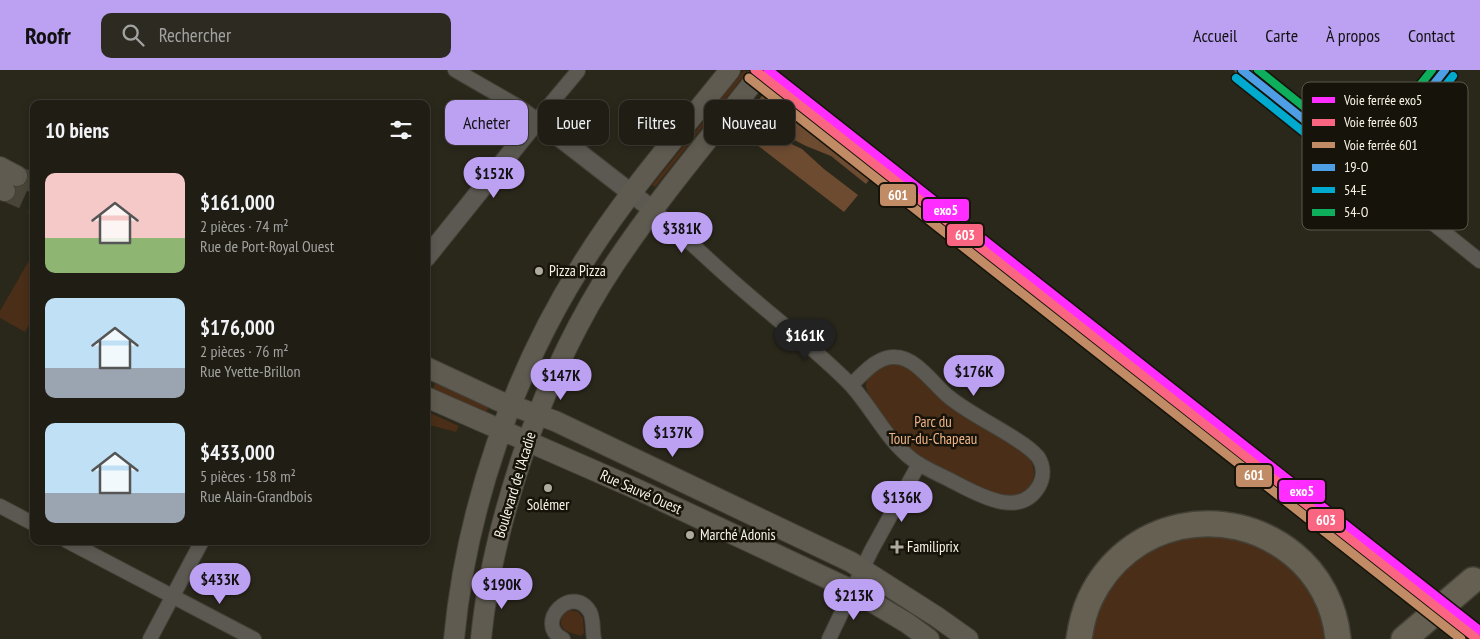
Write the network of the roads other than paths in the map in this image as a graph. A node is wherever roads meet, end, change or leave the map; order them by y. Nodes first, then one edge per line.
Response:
1 (455, 70) edge
2 (730, 70) edge
3 (763, 70) edge
4 (1242, 70) edge
5 (1445, 70) edge
6 (578, 71) edge
7 (1435, 82) edge
8 (554, 100) edge
9 (1302, 118) edge
10 (538, 120) joint
11 (570, 145) edge
12 (632, 194) junction
13 (653, 210) junction
14 (1442, 230) edge
15 (430, 253) edge
16 (1480, 261) edge
17 (430, 369) edge
18 (851, 385) junction
19 (430, 399) edge
20 (511, 405) junction
21 (537, 415) junction
22 (502, 431) junction
23 (527, 442) junction
24 (919, 464) junction
25 (0, 506) edge
26 (30, 522) edge
27 (75, 545) edge
28 (200, 545) edge
29 (862, 570) junction
30 (1476, 576) edge
31 (852, 590) junction
32 (173, 597) junction
33 (150, 639) edge
34 (254, 639) edge
35 (454, 639) edge
36 (481, 639) edge
37 (563, 639) edge
38 (594, 639) edge
39 (829, 639) edge
40 (930, 639) edge
41 (968, 639) edge
42 (1079, 639) edge
43 (1338, 639) edge
44 (1404, 639) edge
45 (1426, 639) edge

1 - 10 street
2 - 12 main road, Boulevard de l'Acadie
3 - 13 main road, Boulevard de l'Acadie
4 - 9 street
5 - 7 street
6 - 8 street
10 - 15 street
11 - 12 street
12 - 13 street
12 - 20 main road, Boulevard de l'Acadie
13 - 18 street
13 - 21 main road, Boulevard de l'Acadie
14 - 16 street
17 - 20 main road, Rue Sauvé Ouest
18 - 24 street
18 - 24 street
19 - 22 main road, Rue Sauvé Ouest
20 - 21 main road, Rue Sauvé Ouest
20 - 22 main road, Boulevard de l'Acadie
21 - 23 main road, Boulevard de l'Acadie
21 - 29 main road, Rue Sauvé Ouest
22 - 23 main road, Rue Sauvé Ouest
22 - 35 main road, Boulevard de l'Acadie
23 - 31 main road, Rue Sauvé Ouest
23 - 36 main road, Boulevard de l'Acadie
24 - 29 street
25 - 26 street
27 - 32 street
28 - 32 street
29 - 31 street
29 - 41 main road, Rue Sauvé Ouest
30 - 44 highway
30 - 45 highway
31 - 39 street
31 - 40 main road, Rue Sauvé Ouest
32 - 33 street
32 - 34 street
37 - 38 street
42 - 43 highway

